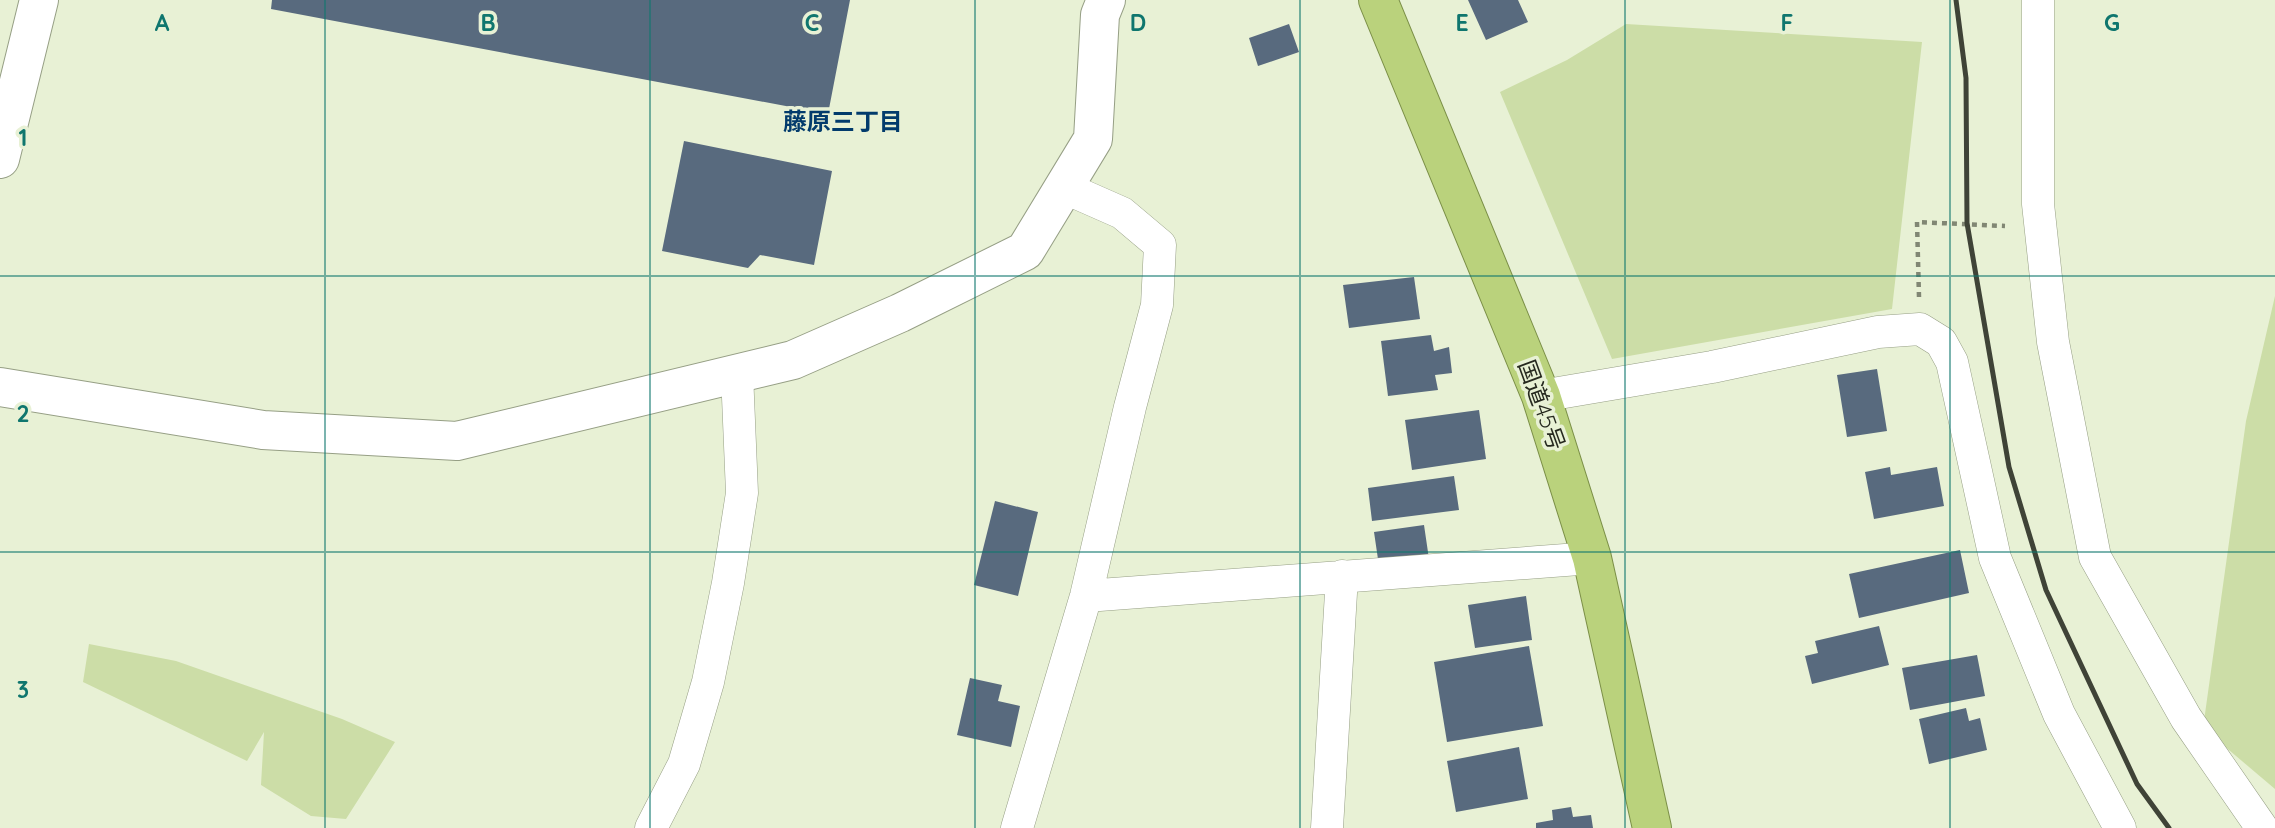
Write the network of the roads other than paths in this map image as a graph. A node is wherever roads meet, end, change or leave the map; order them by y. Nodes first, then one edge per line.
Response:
1 (39, 0) edge
2 (1106, 0) edge
3 (1378, 0) edge
4 (2038, 0) edge
5 (0, 159) edge
6 (1063, 187) junction
7 (737, 373) junction
8 (0, 387) edge
9 (1541, 396) junction
10 (1592, 558) junction
11 (1342, 576) junction
12 (1086, 596) junction
13 (651, 828) edge
14 (1017, 828) edge
15 (1327, 828) edge
16 (1652, 828) edge
17 (2120, 828) edge
18 (2262, 828) edge

1 - 5 street
2 - 6 street
3 - 9 highway, 国道45号
4 - 18 street
6 - 7 street
6 - 12 street
7 - 8 street
7 - 13 street
9 - 10 highway, 国道45号
9 - 17 street
10 - 11 street
10 - 16 highway, 国道45号
11 - 12 street
11 - 15 street
12 - 14 street

